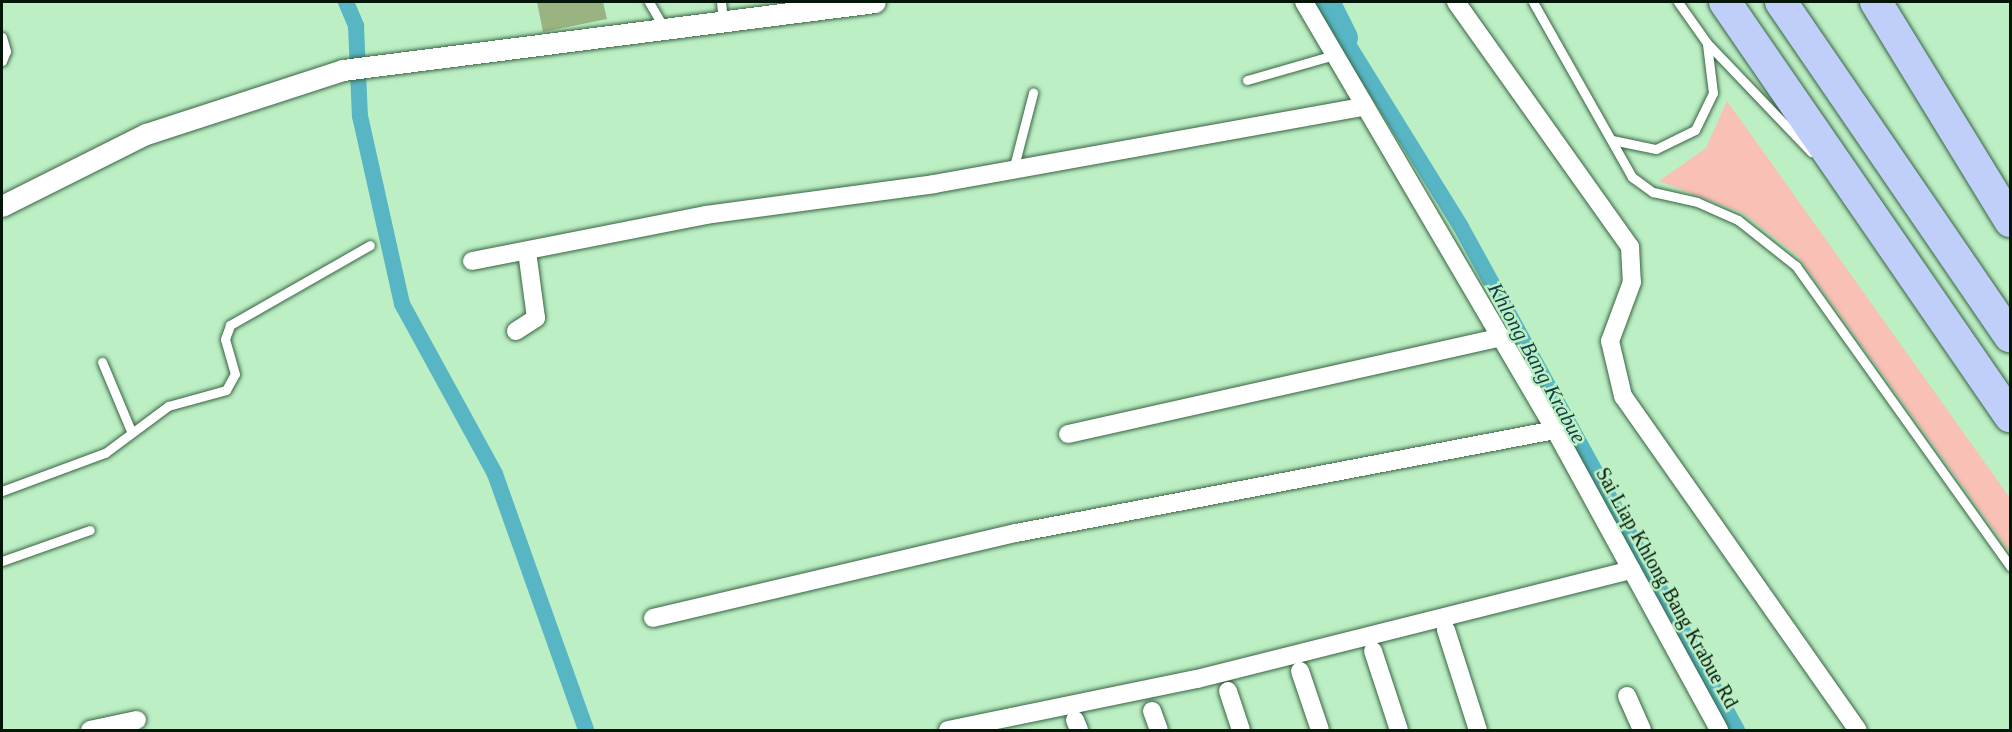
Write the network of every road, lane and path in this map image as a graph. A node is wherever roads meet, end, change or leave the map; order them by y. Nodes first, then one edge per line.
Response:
1 (649, 2) edge
2 (876, 2) edge
3 (1304, 2) edge
4 (1456, 2) edge
5 (1533, 2) edge
6 (1678, 2) edge
7 (1725, 2) edge
8 (1781, 2) edge
9 (1876, 2) edge
10 (722, 12) edge
11 (665, 29) junction
12 (2, 37) edge
13 (1707, 44) junction
14 (1334, 55) junction
15 (2, 61) edge
16 (1247, 80) dead end
17 (1033, 93) dead end
18 (1362, 107) junction
19 (1612, 140) junction
20 (1012, 170) junction
21 (2, 206) edge
22 (1871, 214) junction
23 (2010, 221) edge
24 (370, 244) dead end
25 (527, 251) junction
26 (472, 261) dead end
27 (516, 331) dead end
28 (2010, 336) edge
29 (1502, 337) junction
30 (102, 362) dead end
31 (2010, 416) edge
32 (1555, 430) junction
33 (131, 431) junction
34 (1068, 434) dead end
35 (2, 491) edge
36 (90, 530) dead end
37 (2, 561) edge
38 (2010, 566) edge
39 (1632, 570) junction
40 (653, 618) dead end
41 (1446, 630) dead end
42 (1373, 651) dead end
43 (1300, 671) dead end
44 (1228, 691) dead end
45 (1627, 696) dead end
46 (1152, 711) dead end
47 (136, 720) dead end
48 (90, 730) edge
49 (948, 730) edge
50 (1159, 730) edge
51 (1241, 730) edge
52 (1320, 730) edge
53 (1399, 730) edge
54 (1478, 730) edge
55 (1642, 730) edge
56 (1719, 730) edge
57 (1858, 730) edge

1 - 11 lane
2 - 10 street
3 - 14 street, Sai Liap Khlong Bang Krabue Rd
4 - 57 street
5 - 19 lane
6 - 13 lane
7 - 22 highway
8 - 28 highway
9 - 23 highway
10 - 11 street
11 - 21 street
12 - 15 lane
13 - 19 lane
13 - 22 lane
14 - 16 lane
14 - 18 street, Sai Liap Khlong Bang Krabue Rd
17 - 20 lane
18 - 20 street
18 - 29 street, Sai Liap Khlong Bang Krabue Rd
19 - 38 lane
20 - 25 street
22 - 31 highway
24 - 33 lane
25 - 26 street
25 - 27 street
29 - 32 street, Sai Liap Khlong Bang Krabue Rd
29 - 34 street
30 - 33 lane
32 - 39 street, Sai Liap Khlong Bang Krabue Rd
32 - 40 street
33 - 35 lane
36 - 37 lane
39 - 49 street
39 - 56 street, Sai Liap Khlong Bang Krabue Rd
41 - 54 street
42 - 53 street
43 - 52 street
44 - 51 street
45 - 55 street
46 - 50 street
47 - 48 street

